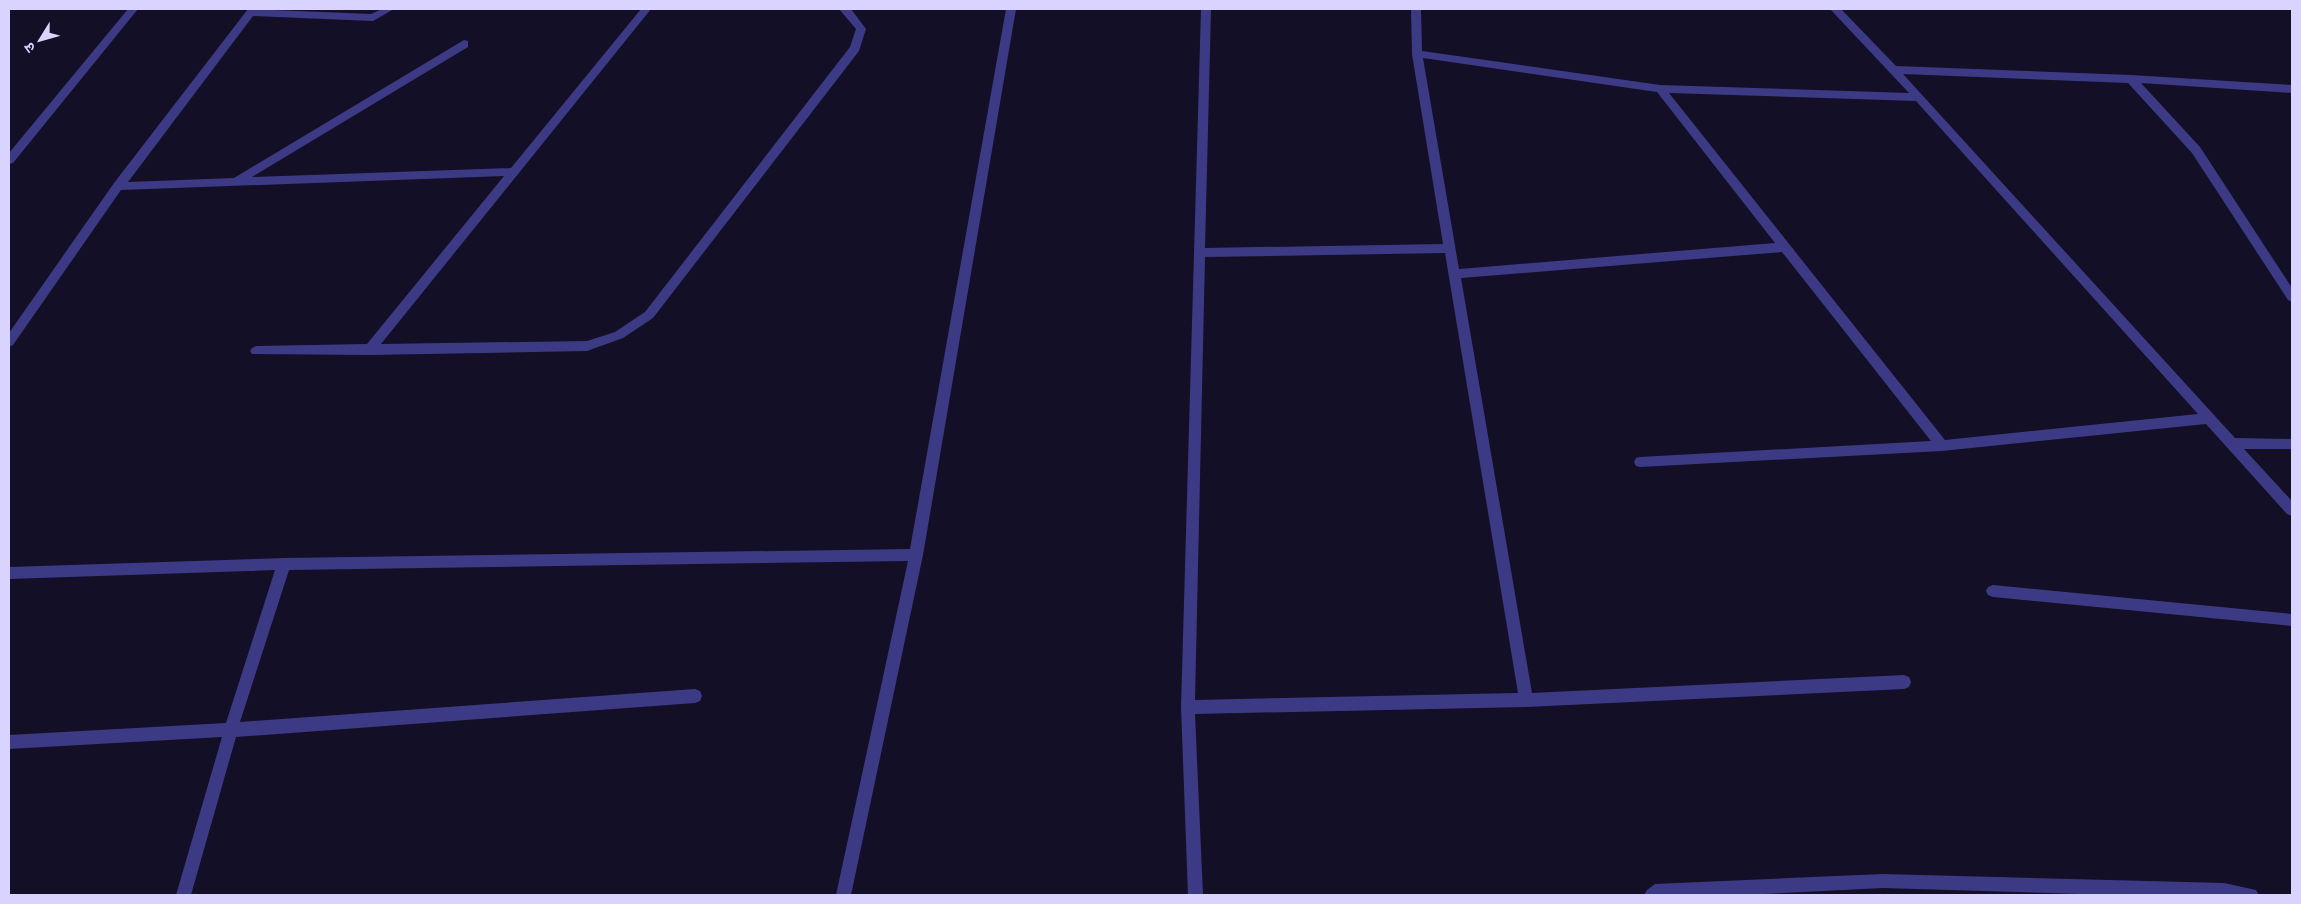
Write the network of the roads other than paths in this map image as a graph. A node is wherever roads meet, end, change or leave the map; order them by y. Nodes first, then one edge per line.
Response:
1 (133, 9) edge
2 (388, 9) edge
3 (646, 9) edge
4 (844, 9) edge
5 (1011, 9) edge
6 (1206, 9) edge
7 (1416, 9) edge
8 (1835, 9) edge
9 (252, 10) edge
10 (464, 44) dead end
11 (1417, 54) junction
12 (1893, 70) junction
13 (2130, 79) junction
14 (1660, 89) junction
15 (2292, 89) edge
16 (1919, 97) junction
17 (9, 160) edge
18 (513, 172) junction
19 (234, 182) junction
20 (118, 186) junction
21 (1784, 247) junction
22 (1450, 248) junction
23 (1200, 253) junction
24 (1454, 274) junction
25 (2292, 297) edge
26 (9, 342) edge
27 (369, 350) junction
28 (256, 351) dead end
29 (2209, 418) junction
30 (2231, 443) junction
31 (2292, 444) edge
32 (1942, 446) junction
33 (1640, 462) dead end
34 (2292, 510) edge
35 (916, 555) junction
36 (284, 564) junction
37 (9, 573) edge
38 (1993, 591) dead end
39 (2292, 620) edge
40 (1904, 682) dead end
41 (695, 696) dead end
42 (1526, 700) junction
43 (1188, 707) junction
44 (232, 730) junction
45 (9, 742) edge
46 (184, 895) edge
47 (844, 895) edge
48 (1194, 895) edge
49 (1652, 895) edge
50 (2251, 895) edge

1 - 17 street
2 - 9 street
3 - 18 street
4 - 27 street
5 - 35 street
6 - 23 street
7 - 11 street
8 - 12 street
9 - 20 street
10 - 19 street
11 - 14 street
11 - 22 street
12 - 13 street
12 - 16 street
13 - 15 street
13 - 25 street
14 - 16 street
14 - 21 street
16 - 29 street
18 - 19 street
18 - 27 street
19 - 20 street
20 - 26 street
21 - 24 street
21 - 32 street
22 - 23 street
22 - 24 street
23 - 43 street
24 - 42 street
27 - 28 street
29 - 30 street
29 - 32 street
30 - 31 street
30 - 34 street
32 - 33 street
35 - 36 street
35 - 47 street
36 - 37 street
36 - 44 street
38 - 39 street
40 - 42 street
41 - 44 street
42 - 43 street
43 - 48 street
44 - 45 street
44 - 46 street
49 - 50 street

